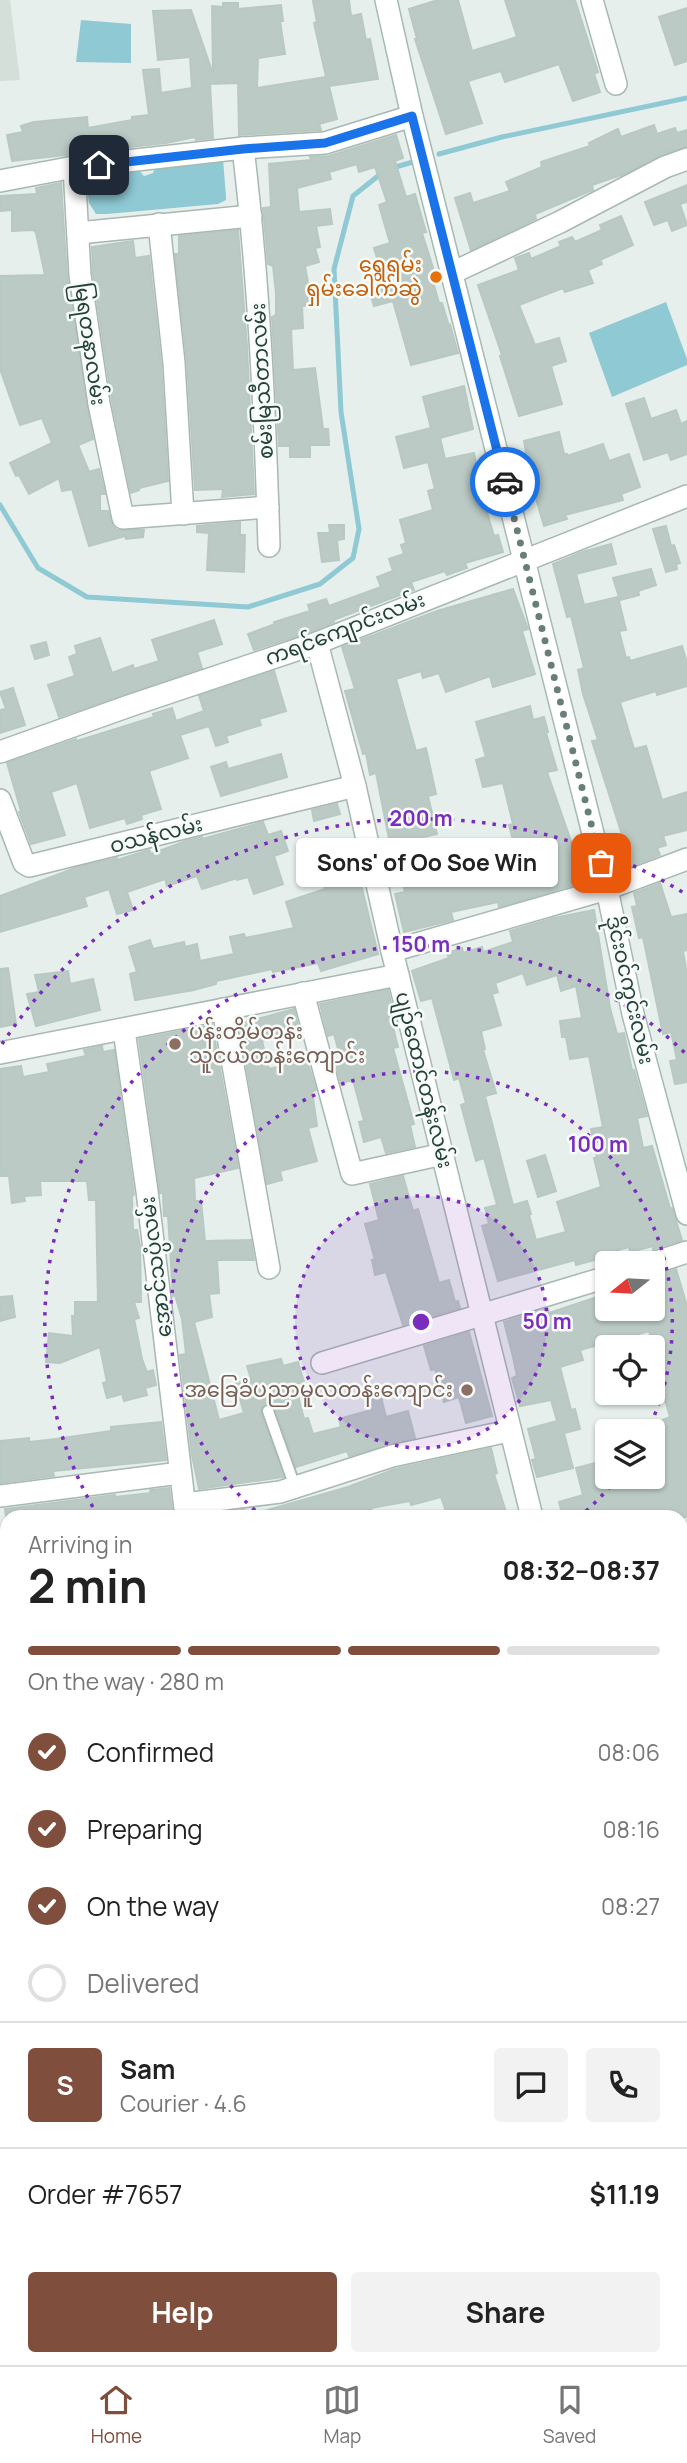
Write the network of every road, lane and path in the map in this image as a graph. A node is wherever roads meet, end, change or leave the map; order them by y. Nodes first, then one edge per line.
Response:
1 (387, 0) edge
2 (592, 0) edge
3 (616, 84) dead end
4 (412, 116) junction
5 (243, 149) junction
6 (687, 159) edge
7 (74, 167) junction
8 (0, 181) edge
9 (251, 216) junction
10 (159, 224) junction
11 (78, 233) junction
12 (452, 273) junction
13 (687, 496) edge
14 (268, 507) junction
15 (183, 513) junction
16 (270, 545) dead end
17 (525, 561) junction
18 (317, 643) junction
19 (0, 752) edge
20 (355, 786) junction
21 (0, 800) edge
22 (687, 859) edge
23 (607, 889) junction
24 (392, 951) junction
25 (398, 975) junction
26 (303, 993) junction
27 (223, 1009) junction
28 (124, 1030) junction
29 (0, 1053) edge
30 (443, 1154) junction
31 (687, 1214) edge
32 (687, 1252) edge
33 (665, 1259) edge
34 (269, 1268) dead end
35 (595, 1281) edge
36 (483, 1316) junction
37 (322, 1363) dead end
38 (268, 1412) dead end
39 (509, 1431) junction
40 (180, 1473) junction
41 (295, 1487) junction
42 (0, 1496) edge
43 (186, 1510) edge
44 (191, 1510) edge
45 (530, 1510) edge

1 - 4 street, ဒိုင်းဝင်ကွင်းလမ်း
2 - 3 street
4 - 5 street
4 - 12 street, ဒိုင်းဝင်ကွင်းလမ်း
5 - 7 street
5 - 9 street, စမ်းမြသီတာလမ်း
6 - 12 street
7 - 8 street
7 - 11 street, မြရတနာလမ်း
9 - 10 street
9 - 14 street, စမ်းမြသီတာလမ်း
10 - 11 street
10 - 15 street
11 - 15 street, မြရတနာလမ်း
12 - 17 street, ဒိုင်းဝင်ကွင်းလမ်း
13 - 17 street, ကရင်ကျောင်းလမ်း
14 - 15 street
14 - 16 street, စမ်းမြသီတာလမ်း
17 - 18 street, ကရင်ကျောင်းလမ်း
17 - 23 street, ဒိုင်းဝင်ကွင်းလမ်း
18 - 19 street, ကရင်ကျောင်းလမ်း
18 - 20 street, ပျဉ်ထောင်တန်းလမ်း
20 - 21 street, ဝသန်လမ်း
20 - 24 street, ပျဉ်ထောင်တန်းလမ်း
22 - 23 street
23 - 24 street
23 - 31 street, ဒိုင်းဝင်ကွင်းလမ်း
24 - 25 street, ပျဉ်ထောင်တန်းလမ်း
25 - 26 street
25 - 30 street, ပျဉ်ထောင်တန်းလမ်း
26 - 27 street
26 - 30 street
27 - 28 street
27 - 34 street
28 - 29 street
28 - 40 street, အောင်သပ္ပံလမ်း
30 - 36 street, ပျဉ်ထောင်တန်းလမ်း
32 - 33 street
35 - 36 street
36 - 37 street
36 - 39 street, ပျဉ်ထောင်တန်းလမ်း
38 - 41 lane
39 - 41 street, အောင်သပ္ပံလမ်း
39 - 45 street, ပျဉ်ထောင်တန်းလမ်း
40 - 42 street
40 - 43 street, အောင်သပ္ပံလမ်း
41 - 44 street, အောင်သပ္ပံလမ်း

